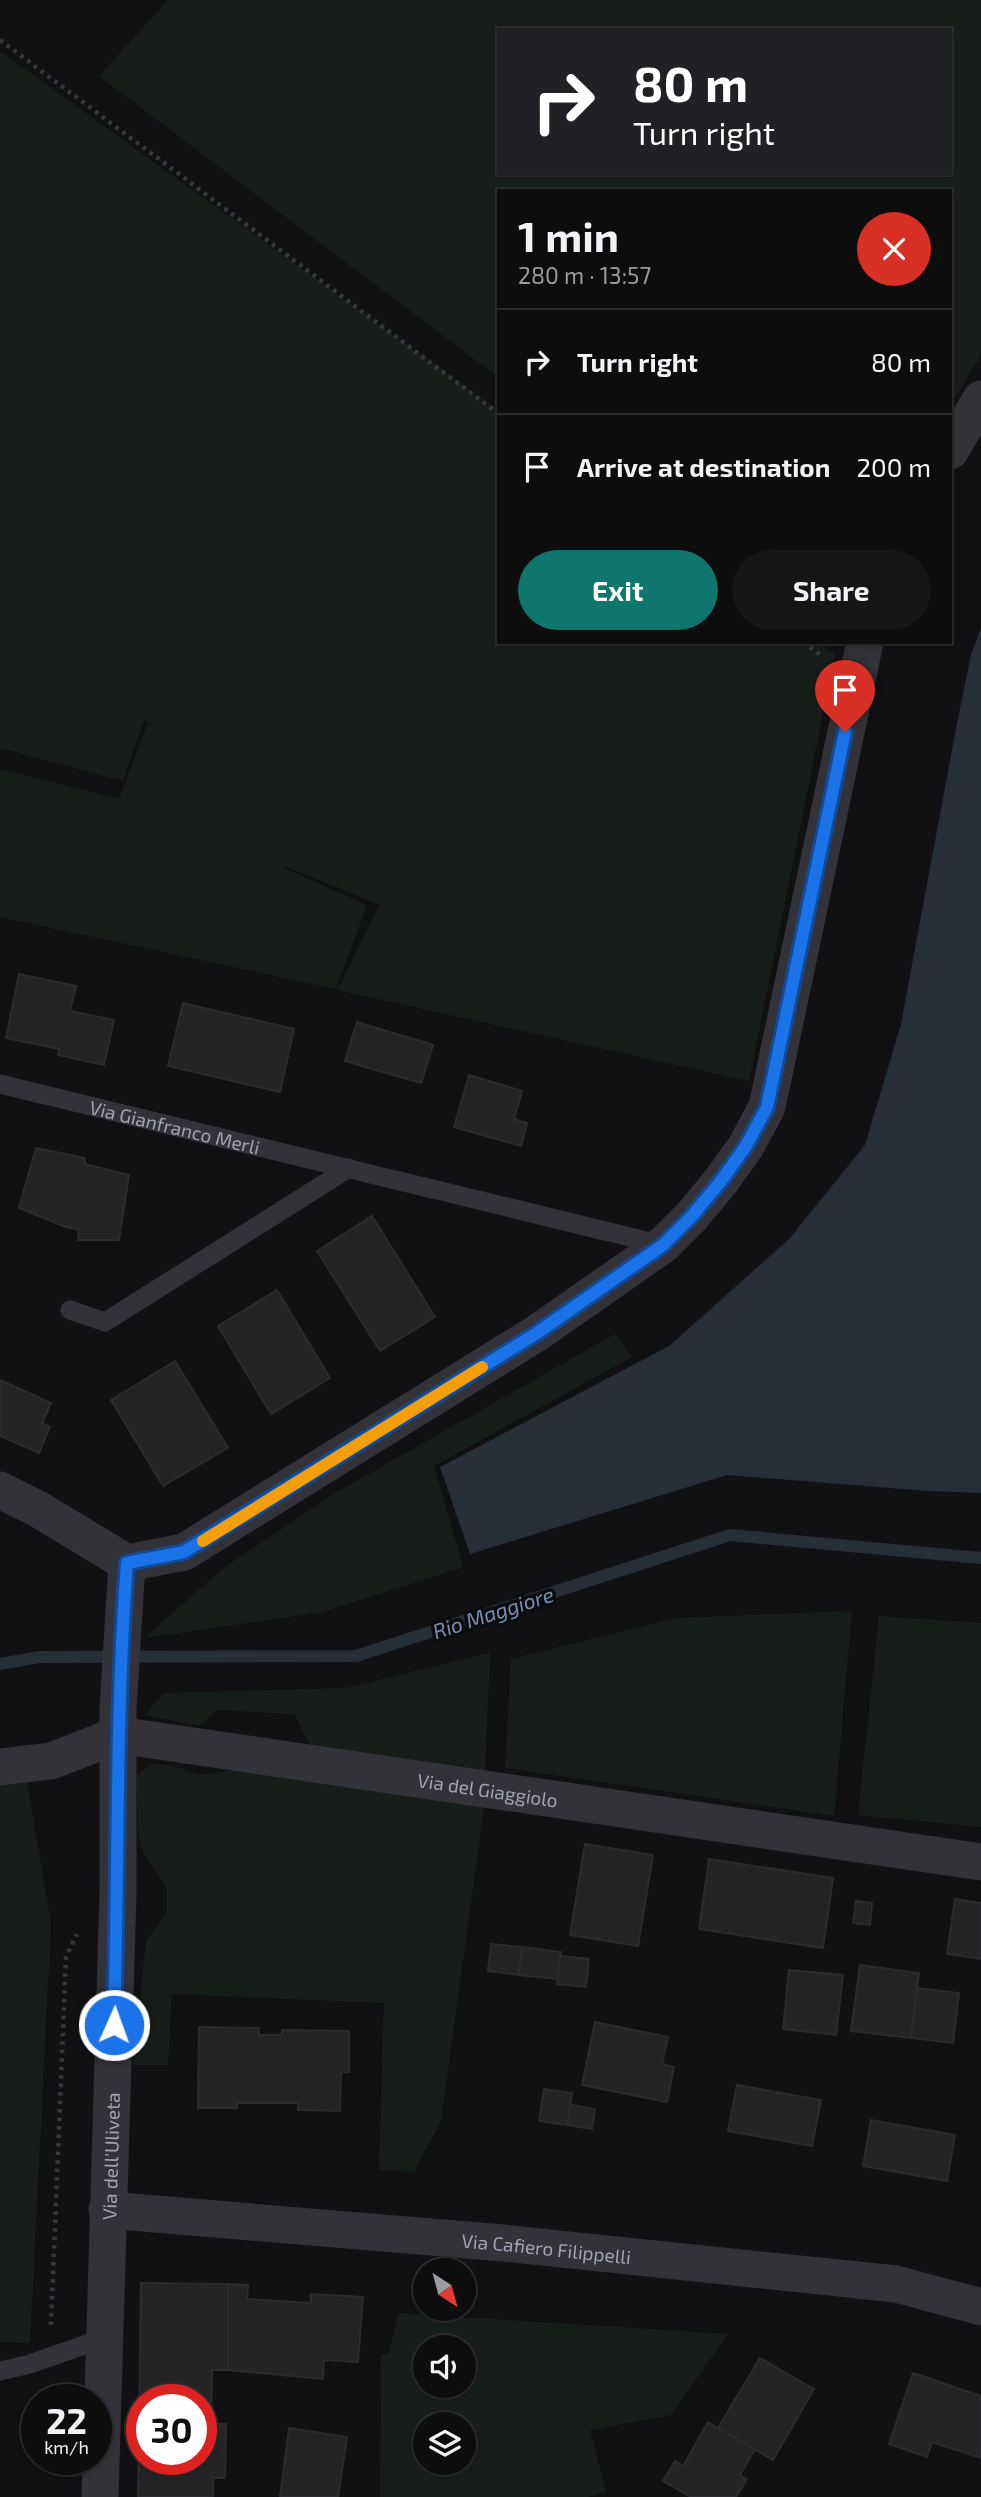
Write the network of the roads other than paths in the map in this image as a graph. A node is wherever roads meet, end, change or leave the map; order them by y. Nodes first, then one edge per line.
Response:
1 (981, 399) edge
2 (952, 448) edge
3 (865, 644) edge
4 (0, 1084) edge
5 (349, 1168) junction
6 (663, 1245) junction
7 (70, 1310) dead end
8 (0, 1490) edge
9 (127, 1563) junction
10 (118, 1718) junction
11 (0, 1768) edge
12 (981, 1863) edge
13 (107, 2210) junction
14 (981, 2307) edge
15 (104, 2338) junction
16 (0, 2371) edge
17 (100, 2497) edge

1 - 2 street
3 - 6 street
4 - 5 lane, Via Gianfranco Merli
5 - 6 lane, Via Gianfranco Merli
5 - 7 lane
6 - 9 street
8 - 9 street
9 - 10 street, Via dell'Uliveta
10 - 11 street, Via del Giaggiolo
10 - 12 street, Via del Giaggiolo
10 - 13 street, Via dell'Uliveta
13 - 14 street, Via Cafiero Filippelli
13 - 15 street, Via dell'Uliveta
15 - 16 lane
15 - 17 street, Via dell'Uliveta

